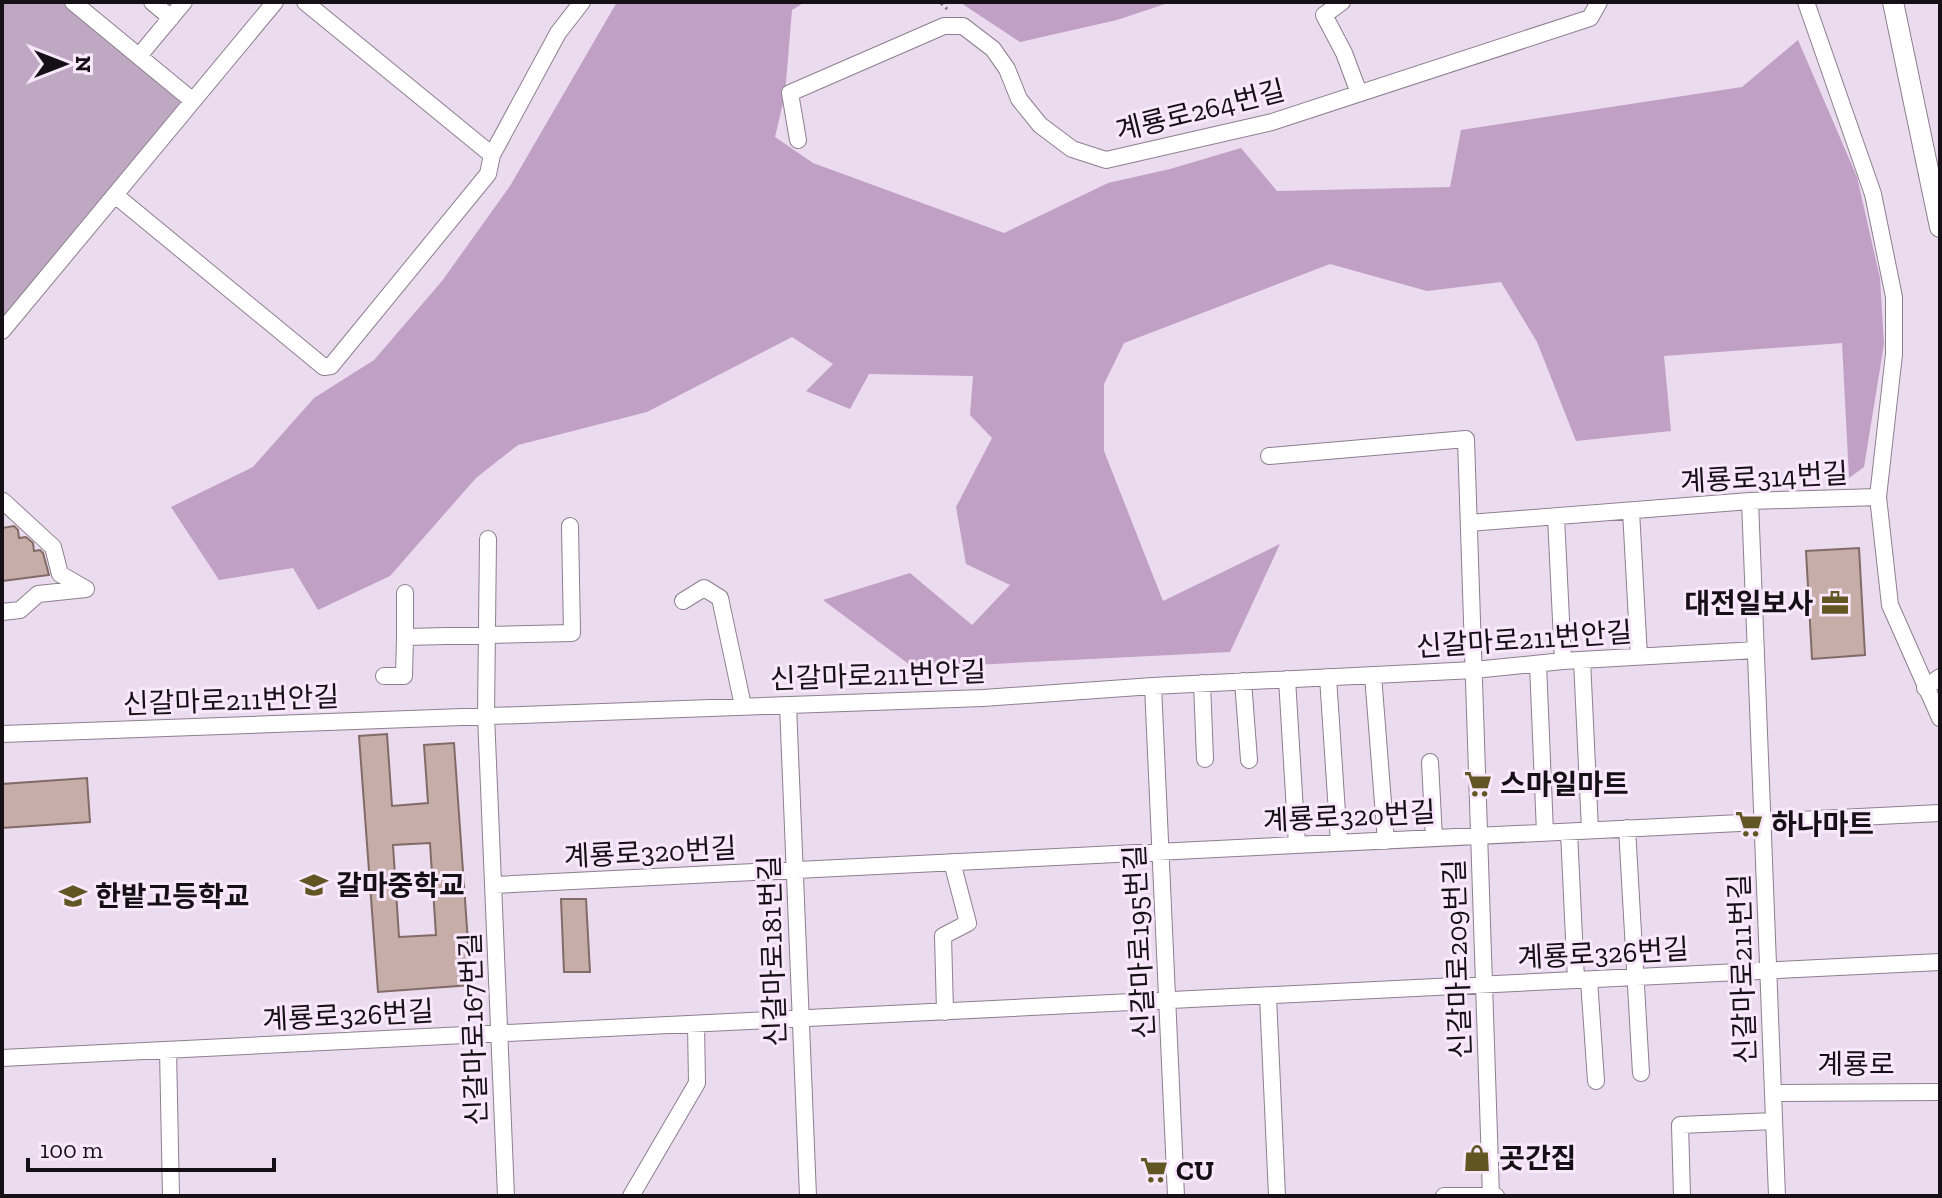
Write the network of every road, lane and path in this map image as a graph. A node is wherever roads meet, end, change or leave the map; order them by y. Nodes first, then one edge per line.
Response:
1 (73, 2) edge
2 (152, 2) edge
3 (184, 2) edge
4 (275, 2) edge
5 (305, 2) edge
6 (582, 2) edge
7 (1342, 2) edge
8 (1599, 2) edge
9 (1806, 2) edge
10 (1893, 2) edge
11 (171, 18) junction
12 (139, 56) junction
13 (1359, 93) junction
14 (193, 101) junction
15 (798, 140) dead end
16 (492, 155) junction
17 (115, 195) junction
18 (1940, 227) edge
19 (2, 331) edge
20 (1269, 456) dead end
21 (1878, 497) junction
22 (3, 501) edge
23 (1750, 501) junction
24 (1631, 511) junction
25 (1556, 517) junction
26 (1469, 523) junction
27 (570, 526) dead end
28 (488, 539) dead end
29 (405, 593) dead end
30 (683, 601) dead end
31 (2, 612) edge
32 (405, 637) junction
33 (488, 637) junction
34 (1756, 650) junction
35 (1639, 657) junction
36 (1582, 660) junction
37 (1563, 661) junction
38 (1538, 664) junction
39 (1474, 670) junction
40 (1373, 675) junction
41 (384, 676) dead end
42 (1328, 677) junction
43 (1940, 677) edge
44 (1287, 679) junction
45 (1243, 681) junction
46 (1202, 683) junction
47 (1153, 686) junction
48 (1932, 686) edge
49 (788, 705) junction
50 (743, 706) junction
51 (486, 715) junction
52 (1940, 718) edge
53 (2, 734) edge
54 (1205, 759) dead end
55 (1249, 760) dead end
56 (1430, 762) dead end
57 (1940, 813) edge
58 (1763, 822) junction
59 (1627, 828) junction
60 (1590, 830) junction
61 (1569, 832) junction
62 (1545, 833) junction
63 (1479, 836) junction
64 (1434, 838) junction
65 (1386, 841) junction
66 (1339, 843) junction
67 (1297, 845) junction
68 (1161, 852) junction
69 (952, 862) junction
70 (795, 870) junction
71 (494, 885) junction
72 (1940, 962) edge
73 (1768, 971) junction
74 (1634, 978) junction
75 (1582, 980) junction
76 (1484, 985) junction
77 (1268, 996) junction
78 (1167, 1001) junction
79 (945, 1012) junction
80 (801, 1019) junction
81 (696, 1024) junction
82 (500, 1034) junction
83 (168, 1050) junction
84 (2, 1058) edge
85 (1641, 1073) dead end
86 (1596, 1081) dead end
87 (1940, 1092) edge
88 (1773, 1093) junction
89 (1774, 1121) junction
90 (1492, 1195) edge
91 (171, 1196) edge
92 (506, 1196) edge
93 (631, 1196) edge
94 (808, 1196) edge
95 (1176, 1196) edge
96 (1277, 1196) edge
97 (1444, 1196) edge
98 (1682, 1196) edge
99 (1777, 1196) edge

1 - 12 street
2 - 11 street
3 - 11 street
4 - 14 street
5 - 16 street
6 - 16 street
7 - 13 street
8 - 13 street, 계룡로264번길
9 - 21 street
10 - 18 main road
11 - 12 street
12 - 14 street
13 - 15 street, 계룡로264번길
14 - 17 street
16 - 17 street
17 - 19 street
20 - 26 street, 신갈마로209번길
21 - 23 street, 계룡로314번길
21 - 48 street, 계룡로314번길
22 - 31 street
23 - 24 street, 계룡로314번길
23 - 34 street, 신갈마로211번길
24 - 25 street, 계룡로314번길
24 - 35 street
25 - 26 street, 계룡로314번길
25 - 37 street
26 - 39 street, 신갈마로209번길
27 - 33 street
28 - 33 street, 신갈마로167번길
29 - 32 street
30 - 50 street
32 - 33 street
32 - 41 street
33 - 51 street, 신갈마로167번길
34 - 35 street, 신갈마로211번안길
34 - 58 street, 신갈마로211번길
35 - 36 street, 신갈마로211번안길
36 - 37 street, 신갈마로211번안길
36 - 60 street
37 - 38 street, 신갈마로211번안길
38 - 39 street, 신갈마로211번안길
38 - 62 street
39 - 40 street, 신갈마로211번안길
39 - 63 street, 신갈마로209번길
40 - 42 street, 신갈마로211번안길
40 - 65 street
42 - 44 street, 신갈마로211번안길
42 - 66 street
43 - 48 street
44 - 45 street, 신갈마로211번안길
44 - 67 street
45 - 46 street, 신갈마로211번안길
45 - 55 street
46 - 47 street, 신갈마로211번안길
46 - 54 street
47 - 49 street, 신갈마로211번안길
47 - 68 street, 신갈마로195번길
48 - 52 street, 계룡로314번길
49 - 50 street, 신갈마로211번안길
49 - 70 street, 신갈마로181번길
50 - 51 street, 신갈마로211번안길
51 - 53 street, 신갈마로211번안길
51 - 71 street, 신갈마로167번길
56 - 64 street
57 - 58 street, 계룡로320번길
58 - 59 street, 계룡로320번길
58 - 73 street, 신갈마로211번길
59 - 60 street, 계룡로320번길
59 - 74 street
60 - 61 street, 계룡로320번길
61 - 62 street, 계룡로320번길
61 - 75 street
62 - 63 street, 계룡로320번길
63 - 64 street, 계룡로320번길
63 - 76 street, 신갈마로209번길
64 - 65 street, 계룡로320번길
65 - 66 street, 계룡로320번길
66 - 67 street, 계룡로320번길
67 - 68 street, 계룡로320번길
68 - 69 street, 계룡로320번길
68 - 78 street, 신갈마로195번길
69 - 70 street, 계룡로320번길
69 - 79 street
70 - 71 street, 계룡로320번길
70 - 80 street, 신갈마로181번길
71 - 82 street, 신갈마로167번길
72 - 73 street, 계룡로326번길
73 - 74 street, 계룡로326번길
73 - 88 street, 신갈마로211번길
74 - 75 street, 계룡로326번길
74 - 85 street
75 - 76 street, 계룡로326번길
75 - 86 street
76 - 77 street, 계룡로326번길
76 - 90 street, 신갈마로209번길
77 - 78 street, 계룡로326번길
77 - 96 street
78 - 79 street, 계룡로326번길
78 - 95 street, 신갈마로195번길
79 - 80 street, 계룡로326번길
80 - 81 street, 계룡로326번길
80 - 94 street, 신갈마로181번길
81 - 82 street, 계룡로326번길
81 - 93 street
82 - 83 street, 계룡로326번길
82 - 92 street, 신갈마로167번길
83 - 84 street, 계룡로326번길
83 - 91 street
87 - 88 street, 계룡로
88 - 89 street, 신갈마로211번길
89 - 98 street
89 - 99 street, 신갈마로211번길
90 - 97 street

